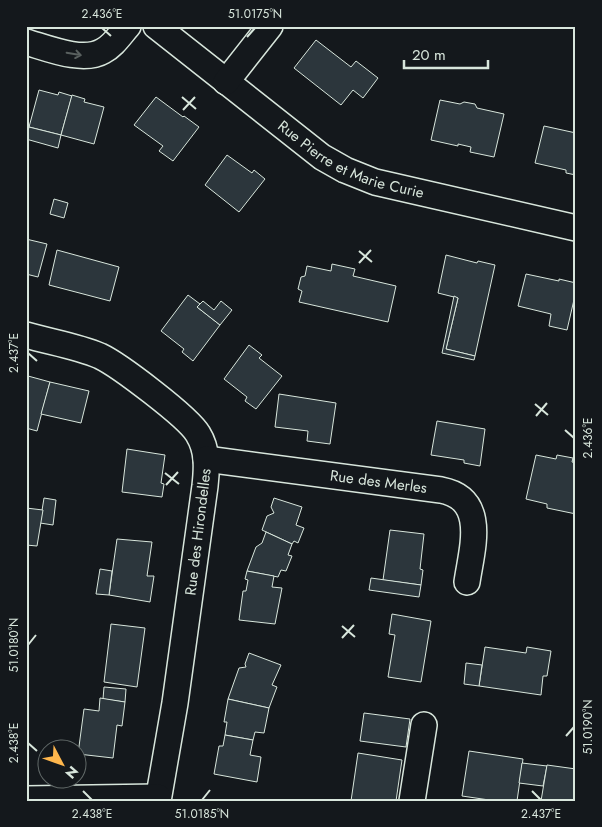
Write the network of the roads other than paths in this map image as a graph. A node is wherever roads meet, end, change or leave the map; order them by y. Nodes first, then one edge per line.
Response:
1 (128, 26) edge
2 (156, 26) edge
3 (270, 26) edge
4 (26, 42) edge
5 (226, 82) junction
6 (576, 228) edge
7 (26, 335) edge
8 (206, 459) junction
9 (467, 582) dead end
10 (424, 725) dead end
11 (26, 799) edge
12 (158, 799) edge
13 (412, 801) edge

4 -> 1 street
2 - 5 street, Rue Pierre et Marie Curie
3 - 5 street
5 - 6 street, Rue Pierre et Marie Curie
7 - 8 street, Rue des Hirondelles
8 - 9 street, Rue des Merles
8 - 12 street, Rue des Hirondelles
10 - 13 street
11 - 12 street

